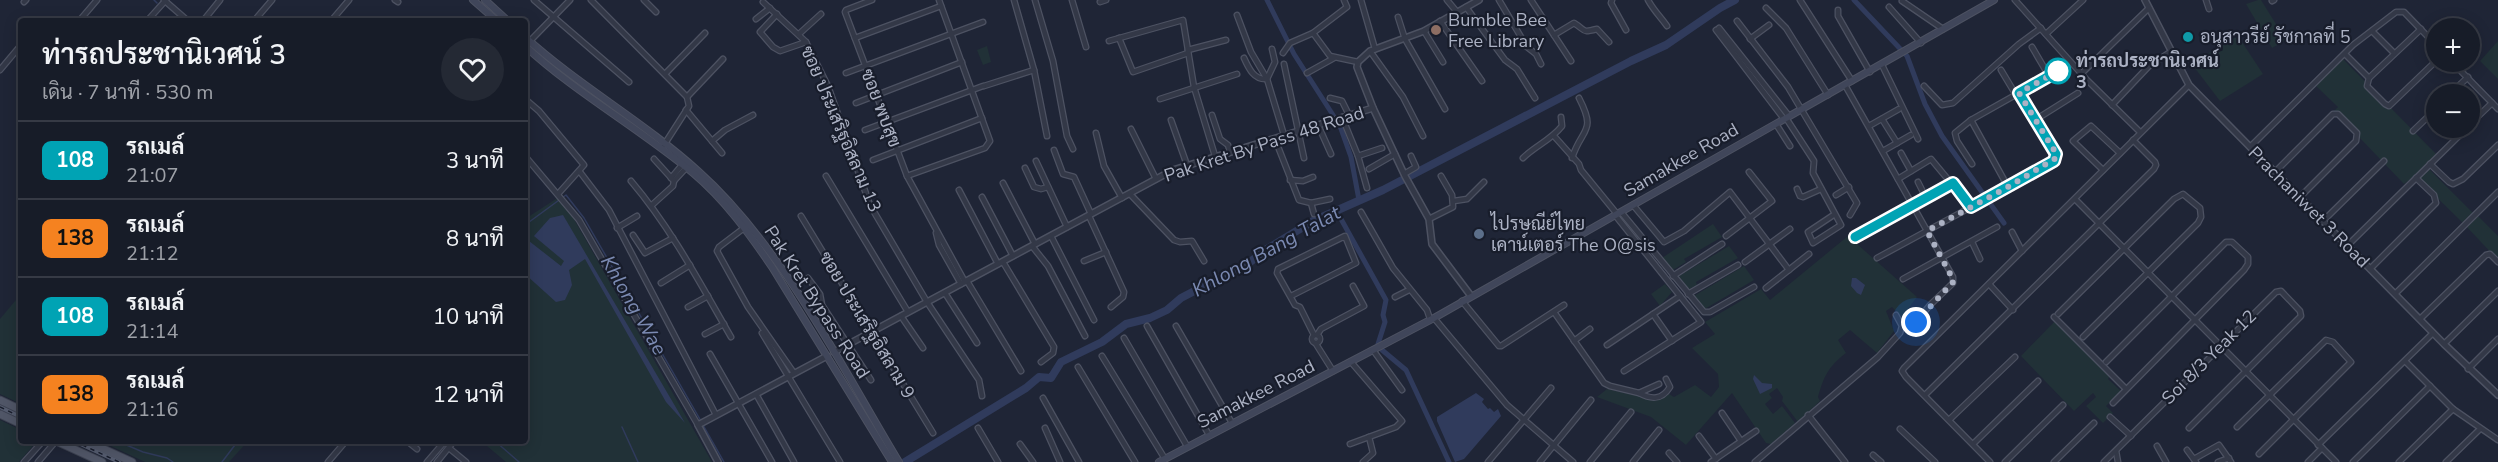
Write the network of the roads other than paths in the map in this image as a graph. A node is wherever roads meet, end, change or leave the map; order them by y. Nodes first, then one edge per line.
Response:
1 (97, 0) edge
2 (165, 0) edge
3 (220, 0) edge
4 (272, 0) edge
5 (349, 0) edge
6 (473, 0) edge
7 (485, 0) edge
8 (534, 0) edge
9 (570, 0) edge
10 (591, 0) edge
11 (644, 0) edge
12 (872, 0) edge
13 (939, 0) edge
14 (1014, 0) edge
15 (1035, 0) edge
16 (1072, 0) edge
17 (1344, 0) edge
18 (1362, 0) edge
19 (1448, 0) edge
20 (1479, 0) edge
21 (1499, 0) edge
22 (1531, 0) edge
23 (1612, 0) edge
24 (1648, 0) edge
25 (1800, 0) edge
26 (1994, 0) edge
27 (2015, 0) edge
28 (2083, 0) edge
29 (2145, 0) edge
30 (2206, 0) edge
31 (1902, 1) edge
32 (764, 2) dead end
33 (941, 6) junction
34 (1466, 7) junction
35 (1888, 7) dead end
36 (770, 8) junction
37 (1766, 8) dead end
38 (2149, 8) junction
39 (2209, 9) dead end
40 (1838, 10) dead end
41 (656, 12) dead end
42 (1457, 12) junction
43 (777, 14) junction
44 (820, 14) dead end
45 (1237, 15) dead end
46 (553, 17) junction
47 (1398, 17) dead end
48 (82, 18) edge
49 (150, 18) edge
50 (185, 18) edge
51 (205, 18) edge
52 (257, 18) edge
53 (334, 18) edge
54 (494, 18) edge
55 (505, 18) edge
56 (756, 19) dead end
57 (1440, 21) junction
58 (1737, 21) dead end
59 (984, 22) dead end
60 (1667, 26) dead end
61 (1769, 26) dead end
62 (2041, 28) junction
63 (1718, 29) dead end
64 (1943, 29) junction
65 (2421, 29) junction
66 (1626, 30) dead end
67 (1424, 31) junction
68 (2372, 31) junction
69 (705, 33) dead end
70 (1313, 33) junction
71 (799, 34) junction
72 (951, 34) junction
73 (2046, 34) junction
74 (2426, 34) edge
75 (1554, 35) junction
76 (855, 38) junction
77 (1119, 38) junction
78 (1405, 39) junction
79 (1750, 39) junction
80 (1226, 40) dead end
81 (528, 41) edge
82 (1109, 41) dead end
83 (806, 42) junction
84 (1610, 42) dead end
85 (1921, 43) junction
86 (528, 44) edge
87 (528, 45) edge
88 (2032, 46) dead end
89 (1086, 47) dead end
90 (1286, 48) dead end
91 (18, 49) edge
92 (1272, 49) dead end
93 (1372, 50) junction
94 (2172, 51) junction
95 (1188, 52) junction
96 (2394, 53) junction
97 (2345, 54) junction
98 (1244, 58) dead end
99 (1334, 58) junction
100 (723, 60) dead end
101 (1571, 61) dead end
102 (962, 62) junction
103 (1358, 62) junction
104 (1443, 62) dead end
105 (1284, 64) dead end
106 (1540, 64) dead end
107 (1882, 64) junction
108 (865, 66) junction
109 (2001, 69) dead end
110 (0, 70) edge
111 (1034, 70) junction
112 (2058, 71) dead end
113 (2426, 71) edge
114 (1870, 72) junction
115 (2463, 72) edge
116 (846, 73) dead end
117 (1307, 73) dead end
118 (2082, 73) junction
119 (665, 74) junction
120 (1237, 74) dead end
121 (2049, 76) junction
122 (2468, 77) junction
123 (2369, 78) junction
124 (1267, 80) junction
125 (1482, 81) dead end
126 (1852, 81) junction
127 (629, 82) dead end
128 (2461, 84) edge
129 (1845, 85) junction
130 (2189, 85) junction
131 (1924, 86) dead end
132 (1194, 87) junction
133 (972, 89) junction
134 (2078, 93) dead end
135 (2018, 94) junction
136 (876, 95) junction
137 (1828, 95) junction
138 (687, 97) junction
139 (1535, 98) dead end
140 (1579, 98) dead end
141 (1160, 99) dead end
142 (1330, 99) dead end
143 (528, 102) edge
144 (856, 103) dead end
145 (2492, 103) junction
146 (2112, 105) junction
147 (1373, 108) junction
148 (1445, 109) dead end
149 (2498, 109) edge
150 (686, 110) junction
151 (1801, 110) junction
152 (1899, 110) dead end
153 (753, 115) dead end
154 (1212, 115) dead end
155 (1349, 115) junction
156 (2480, 115) edge
157 (1561, 117) dead end
158 (982, 118) junction
159 (1787, 118) junction
160 (1338, 119) junction
161 (1882, 119) junction
162 (2426, 119) edge
163 (1171, 120) dead end
164 (1971, 120) junction
165 (2035, 120) junction
166 (886, 122) junction
167 (1776, 124) junction
168 (1318, 125) junction
169 (1869, 126) junction
170 (1131, 129) dead end
171 (866, 130) dead end
172 (1298, 131) junction
173 (2413, 131) dead end
174 (2140, 132) junction
175 (1096, 133) dead end
176 (1284, 135) junction
177 (1423, 135) dead end
178 (1911, 135) dead end
179 (2067, 135) dead end
180 (1047, 136) dead end
181 (1554, 136) junction
182 (2457, 138) edge
183 (1275, 139) junction
184 (1918, 140) dead end
185 (2133, 140) junction
186 (712, 141) junction
187 (2073, 141) junction
188 (1897, 143) junction
189 (664, 145) junction
190 (2498, 145) edge
191 (1790, 146) dead end
192 (2250, 147) junction
193 (1382, 148) dead end
194 (1073, 149) dead end
195 (1054, 150) dead end
196 (897, 151) junction
197 (1883, 151) junction
198 (1230, 152) junction
199 (722, 153) dead end
200 (1901, 153) dead end
201 (2120, 153) junction
202 (1331, 154) dead end
203 (1395, 154) junction
204 (1215, 156) junction
205 (1358, 156) junction
206 (1411, 156) dead end
207 (1304, 158) dead end
208 (1523, 158) dead end
209 (1572, 158) junction
210 (528, 159) edge
211 (654, 159) dead end
212 (873, 160) dead end
213 (1036, 161) dead end
214 (2384, 161) dead end
215 (1972, 164) dead end
216 (2430, 164) junction
217 (1187, 165) junction
218 (684, 166) junction
219 (1025, 168) dead end
220 (1369, 170) dead end
221 (2103, 170) junction
222 (1911, 171) junction
223 (580, 172) junction
224 (1749, 172) dead end
225 (2275, 172) junction
226 (1405, 175) junction
227 (826, 176) dead end
228 (907, 176) junction
229 (1441, 176) dead end
230 (1313, 177) dead end
231 (2416, 178) junction
232 (1156, 179) junction
233 (1898, 179) junction
234 (672, 180) junction
235 (1290, 180) junction
236 (631, 181) dead end
237 (1484, 182) dead end
238 (1918, 182) dead end
239 (1003, 183) dead end
240 (1953, 183) junction
241 (1048, 187) junction
242 (1849, 187) junction
243 (2008, 187) junction
244 (1367, 188) dead end
245 (1797, 189) dead end
246 (1821, 189) junction
247 (959, 190) dead end
248 (2498, 192) edge
249 (1130, 194) junction
250 (1836, 195) dead end
251 (1925, 196) junction
252 (561, 197) junction
253 (982, 197) dead end
254 (2300, 197) junction
255 (1122, 198) junction
256 (1330, 199) dead end
257 (2075, 199) junction
258 (1454, 201) junction
259 (1311, 203) junction
260 (1912, 203) junction
261 (651, 205) junction
262 (1633, 206) junction
263 (1971, 207) junction
264 (1361, 212) dead end
265 (1314, 214) dead end
266 (1618, 214) junction
267 (1835, 214) junction
268 (1090, 215) junction
269 (1850, 215) dead end
270 (637, 216) dead end
271 (801, 216) dead end
272 (1750, 218) junction
273 (1429, 219) junction
274 (2322, 221) junction
275 (2099, 224) junction
276 (1067, 227) junction
277 (1997, 227) dead end
278 (617, 228) junction
279 (744, 228) junction
280 (1790, 229) dead end
281 (1927, 231) junction
282 (2012, 231) dead end
283 (633, 235) dead end
284 (1051, 236) junction
285 (673, 237) junction
286 (1726, 237) dead end
287 (1855, 237) dead end
288 (1971, 242) junction
289 (1722, 244) dead end
290 (1770, 244) junction
291 (1034, 245) junction
292 (2347, 246) junction
293 (2124, 248) junction
294 (2022, 251) junction
295 (1106, 252) junction
296 (1809, 254) dead end
297 (1013, 256) junction
298 (1877, 258) dead end
299 (1943, 258) junction
300 (1980, 259) dead end
301 (1084, 261) dead end
302 (1204, 261) dead end
303 (1745, 262) dead end
304 (2498, 262) edge
305 (1000, 263) junction
306 (690, 265) junction
307 (1738, 265) dead end
308 (2370, 269) junction
309 (1789, 270) junction
310 (2147, 272) junction
311 (1673, 276) junction
312 (808, 278) dead end
313 (1903, 279) dead end
314 (964, 282) junction
315 (661, 283) dead end
316 (1989, 284) junction
317 (1353, 286) dead end
318 (1754, 287) dead end
319 (1766, 288) dead end
320 (1409, 290) junction
321 (2498, 291) edge
322 (945, 293) junction
323 (1688, 294) junction
324 (2395, 294) junction
325 (1293, 295) junction
326 (708, 296) junction
327 (1471, 296) junction
328 (1680, 296) junction
329 (2170, 296) junction
330 (1395, 297) dead end
331 (1462, 301) junction
332 (927, 302) junction
333 (1564, 305) dead end
334 (688, 307) dead end
335 (1111, 307) dead end
336 (2013, 310) junction
337 (908, 312) junction
338 (1554, 312) junction
339 (1653, 314) junction
340 (1896, 315) dead end
341 (901, 316) junction
342 (1431, 318) junction
343 (1094, 320) dead end
344 (2194, 320) junction
345 (2420, 320) junction
346 (1916, 322) dead end
347 (724, 324) junction
348 (1147, 326) dead end
349 (1176, 326) dead end
350 (1590, 329) dead end
351 (871, 332) junction
352 (762, 333) dead end
353 (2433, 333) junction
354 (705, 334) dead end
355 (1316, 335) junction
356 (1084, 336) dead end
357 (731, 337) dead end
358 (2083, 337) dead end
359 (1124, 338) dead end
360 (2498, 339) edge
361 (1574, 341) junction
362 (1672, 341) junction
363 (977, 343) dead end
364 (849, 344) junction
365 (2444, 344) junction
366 (1608, 345) dead end
367 (2220, 346) junction
368 (923, 348) dead end
369 (1373, 350) junction
370 (710, 354) dead end
371 (831, 354) junction
372 (1102, 356) dead end
373 (2015, 357) dead end
374 (2405, 361) junction
375 (1041, 362) dead end
376 (1351, 362) junction
377 (2106, 362) dead end
378 (1078, 367) dead end
379 (2468, 369) junction
380 (1021, 371) dead end
381 (1333, 371) junction
382 (1624, 371) dead end
383 (2245, 371) junction
384 (791, 375) junction
385 (1666, 379) dead end
386 (871, 380) dead end
387 (2038, 381) dead end
388 (1659, 384) dead end
389 (2430, 386) junction
390 (1551, 388) dead end
391 (2126, 389) junction
392 (1402, 390) dead end
393 (2497, 392) edge
394 (1639, 393) junction
395 (756, 394) junction
396 (1925, 395) junction
397 (982, 396) dead end
398 (2270, 396) junction
399 (1043, 398) dead end
400 (0, 400) edge
401 (1591, 400) dead end
402 (738, 403) junction
403 (2113, 403) dead end
404 (2063, 405) dead end
405 (18, 409) edge
406 (2453, 410) junction
407 (1631, 412) dead end
408 (1722, 413) dead end
409 (0, 414) edge
410 (716, 415) junction
411 (1808, 415) junction
412 (2110, 417) dead end
413 (1523, 420) junction
414 (1949, 420) junction
415 (2294, 420) junction
416 (18, 423) edge
417 (700, 423) junction
418 (1232, 423) junction
419 (2094, 423) dead end
420 (978, 428) dead end
421 (1045, 428) dead end
422 (2189, 428) dead end
423 (2237, 428) dead end
424 (1900, 429) dead end
425 (2480, 429) junction
426 (1659, 430) dead end
427 (1756, 431) dead end
428 (933, 433) dead end
429 (1209, 435) junction
430 (1699, 435) dead end
431 (2131, 436) junction
432 (1369, 437) junction
433 (2498, 440) edge
434 (1741, 441) junction
435 (40, 444) edge
436 (53, 444) edge
437 (63, 444) edge
438 (93, 444) edge
439 (344, 444) edge
440 (411, 444) edge
441 (442, 444) edge
442 (452, 444) edge
443 (1020, 444) dead end
444 (1350, 444) dead end
445 (1973, 444) junction
446 (1187, 446) junction
447 (1554, 446) junction
448 (2157, 446) dead end
449 (2320, 446) junction
450 (449, 448) junction
451 (417, 449) dead end
452 (2187, 450) dead end
453 (2116, 451) junction
454 (1669, 453) dead end
455 (2259, 454) dead end
456 (1873, 455) dead end
457 (1762, 456) junction
458 (1162, 460) edge
459 (1714, 460) edge
460 (2195, 460) edge
461 (2230, 460) edge
462 (331, 461) edge
463 (896, 461) edge
464 (24, 462) edge
465 (38, 462) edge
466 (102, 462) edge
467 (132, 462) edge
468 (427, 462) edge
469 (437, 462) edge
470 (466, 462) edge
471 (718, 462) edge
472 (772, 462) edge
473 (794, 462) edge
474 (840, 462) edge
475 (998, 462) edge
476 (1033, 462) edge
477 (1060, 462) edge
478 (1078, 462) edge
479 (1135, 462) edge
480 (1363, 462) edge
481 (1488, 462) edge
482 (1540, 462) edge
483 (1573, 462) edge
484 (1590, 462) edge
485 (1633, 462) edge
486 (1677, 462) edge
487 (1755, 462) edge
488 (1766, 462) edge
489 (1845, 462) edge
490 (1881, 462) edge
491 (1935, 462) edge
492 (1990, 462) edge
493 (2005, 462) edge
494 (2054, 462) edge
495 (2104, 462) edge
496 (2118, 462) edge
497 (2166, 462) edge
498 (2218, 462) edge
499 (2308, 462) edge
500 (2336, 462) edge
501 (2353, 462) edge
502 (2399, 462) edge
503 (2446, 462) edge

1 - 48 street
2 - 49 street
2 - 50 street
3 - 51 street
4 - 52 street
5 - 53 street
6 - 54 main road
7 - 55 main road
8 - 46 street
9 - 46 street
10 - 119 street
11 - 41 street
12 - 76 street, ซอย พบสุข
13 - 33 street
14 - 111 street
15 - 194 street
16 - 89 street
17 - 70 street
18 - 93 street
19 - 42 street
20 - 34 street
21 - 106 street
22 - 75 street
23 - 66 street
24 - 60 street
25 - 126 street
26 - 64 main road, Samakkee Road
27 - 62 street
28 - 73 street
29 - 38 street, Prachaniwet 3 Road
30 - 39 street
31 - 64 street
32 - 36 street, ซอย ประเสริฐอิสลาม 13
33 - 72 street
33 - 76 street
34 - 42 street
34 - 139 street
35 - 85 street
36 - 43 street, ซอย ประเสริฐอิสลาม 13
36 - 56 street
37 - 137 street
38 - 94 street, Prachaniwet 3 Road
38 - 118 street
40 - 114 street
42 - 57 street
43 - 71 street, ซอย ประเสริฐอิสลาม 13
43 - 83 street
44 - 71 street
45 - 124 street
46 - 81 street
46 - 127 street
47 - 78 street
57 - 67 street
57 - 125 street
58 - 79 street
59 - 72 street
61 - 79 street
62 - 73 street
62 - 131 street
63 - 159 street
64 - 85 main road, Samakkee Road
65 - 68 street
65 - 74 street
65 - 96 street
67 - 78 street
67 - 104 street
68 - 96 street
68 - 97 street
69 - 119 street
70 - 90 street
70 - 99 street
71 - 83 street, ซอย ประเสริฐอิสลาม 13
72 - 102 street
72 - 108 street
73 - 118 street
75 - 84 street
75 - 101 street
76 - 108 street, ซอย พบสุข
77 - 82 street
77 - 95 street
77 - 95 street
78 - 93 street
78 - 148 street
79 - 151 street
80 - 95 street
83 - 332 street, ซอย ประเสริฐอิสลาม 13
85 - 107 main road, Samakkee Road
86 - 189 main road, Pak Kret Bypass Road
87 - 218 main road, Pak Kret Bypass Road
88 - 121 street
91 - 110 street
92 - 124 street
93 - 103 street
93 - 177 street
94 - 130 street, Prachaniwet 3 Road
94 - 146 street
95 - 132 street
96 - 123 street
97 - 123 street
97 - 192 street
98 - 124 street
99 - 103 street
99 - 117 street
100 - 138 street
102 - 133 street
102 - 136 street
103 - 147 street, Pak Kret By Pass 48 Road
105 - 172 street
107 - 114 main road, Samakkee Road
107 - 184 street
108 - 116 street
108 - 136 street, ซอย พบสุข
109 - 135 street
111 - 133 street
111 - 180 street
112 - 121 street
113 - 123 street
114 - 126 main road, Samakkee Road
115 - 122 street
118 - 146 street
119 - 138 street
120 - 132 street
121 - 135 street
122 - 128 street
122 - 145 street
124 - 176 street
126 - 129 main road, Samakkee Road
129 - 137 main road, Samakkee Road
129 - 169 street
130 - 174 street
130 - 192 street, Prachaniwet 3 Road
132 - 141 street
132 - 204 street
133 - 158 street
133 - 166 street
134 - 165 street
135 - 164 street
135 - 165 street
136 - 144 street
136 - 166 street, ซอย พบสุข
137 - 151 main road, Samakkee Road
138 - 150 street
140 - 209 street
142 - 155 street
143 - 223 street
145 - 149 street
145 - 156 street
146 - 174 street
147 - 155 street, Pak Kret By Pass 48 Road
147 - 203 street
150 - 186 street
150 - 189 street
151 - 159 main road, Samakkee Road
151 - 242 street
152 - 161 street
153 - 186 street
154 - 198 street
155 - 160 street, Pak Kret By Pass 48 Road
157 - 181 street
158 - 196 street
158 - 228 street
159 - 167 main road, Samakkee Road
159 - 246 street
160 - 168 street, Pak Kret By Pass 48 Road
160 - 205 street
161 - 169 street
161 - 188 street
162 - 173 street
163 - 217 street
164 - 215 street
164 - 243 street
165 - 243 street
166 - 171 street
166 - 196 street, ซอย พบสุข
167 - 191 street
167 - 262 main road, Samakkee Road
168 - 172 street, Pak Kret By Pass 48 Road
168 - 202 street
169 - 197 street
170 - 232 street
172 - 176 street, Pak Kret By Pass 48 Road
172 - 207 street
174 - 185 street
175 - 255 street
176 - 183 street, Pak Kret By Pass 48 Road
178 - 188 street
179 - 187 street
181 - 208 street
181 - 209 street
182 - 216 street
183 - 198 street, Pak Kret By Pass 48 Road
183 - 235 street
185 - 201 street
185 - 275 street
186 - 199 street
187 - 201 street
187 - 221 street
188 - 197 street
189 - 371 main road, Pak Kret Bypass Road
190 - 216 street
192 - 225 street, Prachaniwet 3 Road
193 - 205 street
195 - 268 street
196 - 212 street
196 - 228 street, ซอย พบสุข
197 - 233 street
198 - 204 street, Pak Kret By Pass 48 Road
200 - 222 street
201 - 221 street
203 - 220 street
203 - 226 street
204 - 217 street, Pak Kret By Pass 48 Road
205 - 244 street
206 - 226 street
209 - 266 street
210 - 252 street
211 - 234 street
213 - 241 street
214 - 274 street
216 - 231 street
217 - 232 street, Pak Kret By Pass 48 Road
218 - 234 street
218 - 279 main road, Pak Kret Bypass Road
219 - 241 street
221 - 257 street
222 - 233 street
222 - 240 street
223 - 252 street
223 - 278 street
224 - 272 street
225 - 254 street, Prachaniwet 3 Road
225 - 254 street
226 - 273 street
227 - 337 street
228 - 314 street, ซอย พบสุข
229 - 258 street
230 - 235 street
231 - 292 street
231 - 308 street
232 - 249 street, Pak Kret By Pass 48 Road
233 - 260 street
234 - 261 street
235 - 259 street
236 - 261 street
237 - 258 street
238 - 251 street
239 - 291 street
240 - 251 street
240 - 263 street
241 - 276 street
242 - 250 street
242 - 269 street
243 - 263 street
245 - 246 street
246 - 267 street
247 - 305 street
248 - 324 street
249 - 255 street, Pak Kret By Pass 48 Road
249 - 302 street
251 - 260 street
252 - 417 street
253 - 297 street
254 - 274 street, Prachaniwet 3 Road
255 - 268 street, Pak Kret By Pass 48 Road
256 - 259 street
257 - 275 street
257 - 294 street
258 - 273 street
259 - 265 street
260 - 281 street
260 - 287 street
261 - 285 street
262 - 266 main road, Samakkee Road
262 - 272 street
263 - 281 street
264 - 320 street
266 - 311 street
266 - 327 main road, Samakkee Road
266 - 328 street
267 - 267 street
268 - 276 street, Pak Kret By Pass 48 Road
268 - 295 street
270 - 278 street
271 - 351 street, ซอย ประเสริฐอิสลาม 9
272 - 286 street
272 - 290 street
273 - 327 street
274 - 292 street, Prachaniwet 3 Road
275 - 293 street
275 - 336 street
276 - 284 street, Pak Kret By Pass 48 Road
277 - 288 street
278 - 410 street
279 - 371 main road, Pak Kret Bypass Road
279 - 384 street
280 - 290 street
281 - 298 street
281 - 299 street
282 - 294 street
283 - 285 street
284 - 291 street, Pak Kret By Pass 48 Road
284 - 343 street
285 - 306 street
288 - 299 street
288 - 300 street
289 - 311 street
290 - 303 street
290 - 309 street
291 - 297 street, Pak Kret By Pass 48 Road
291 - 356 street
292 - 308 street, Prachaniwet 3 Road
293 - 310 street
293 - 310 street
293 - 391 street
294 - 316 street
295 - 301 street
295 - 335 street
296 - 309 street
297 - 305 street, Pak Kret By Pass 48 Road
299 - 313 street
299 - 346 street
304 - 345 street
305 - 314 street, Pak Kret By Pass 48 Road
305 - 375 street
306 - 315 street
306 - 326 street
307 - 323 street
308 - 324 street, Prachaniwet 3 Road
309 - 319 street
310 - 329 street
310 - 358 street
311 - 323 street
312 - 364 street
314 - 322 street, Pak Kret By Pass 48 Road
314 - 380 street, ซอย พบสุข
316 - 336 street
316 - 396 street
317 - 355 street
318 - 323 street
320 - 330 street
320 - 342 street
321 - 365 street
322 - 332 street, Pak Kret By Pass 48 Road
322 - 363 street
324 - 345 street, Prachaniwet 3 Road
325 - 325 street
325 - 355 street
326 - 334 street
326 - 347 street
327 - 331 main road, Samakkee Road
328 - 339 street
328 - 362 street
329 - 344 street
329 - 344 street
329 - 377 street
331 - 338 street
331 - 342 main road, Samakkee Road
332 - 337 street, Pak Kret By Pass 48 Road
332 - 397 street, ซอย ประเสริฐอิสลาม 13
333 - 338 street
336 - 396 street
337 - 341 street, Pak Kret By Pass 48 Road
338 - 361 street
339 - 362 street
339 - 366 street
340 - 411 street
341 - 351 street, Pak Kret By Pass 48 Road
341 - 368 street
342 - 369 main road, Samakkee Road
342 - 413 street
344 - 367 street
344 - 391 street
345 - 353 street, Prachaniwet 3 Road
347 - 354 street
347 - 357 street
348 - 429 street
349 - 418 street
350 - 361 street
351 - 364 street, Pak Kret By Pass 48 Road
351 - 428 street, ซอย ประเสริฐอิสลาม 9
352 - 384 street
353 - 365 street, Prachaniwet 3 Road
353 - 374 street
355 - 381 street
359 - 446 street
360 - 379 street
361 - 394 street
362 - 382 street
364 - 371 street, Pak Kret By Pass 48 Road
364 - 386 street
365 - 379 street, Prachaniwet 3 Road
367 - 383 street
367 - 383 street, Soi 8/3 Yeak 12
367 - 431 street, Soi 8/3 Yeak 12
369 - 376 main road, Samakkee Road
369 - 392 street
370 - 402 street
371 - 384 street, Pak Kret By Pass 48 Road
371 - 463 main road, Pak Kret Bypass Road
372 - 458 street
373 - 414 street
374 - 389 street
374 - 449 street
376 - 381 main road, Samakkee Road
376 - 432 street
378 - 479 street
379 - 393 street, Prachaniwet 3 Road
381 - 418 main road, Samakkee Road
383 - 398 street
383 - 422 street
384 - 395 street, Pak Kret By Pass 48 Road
384 - 474 street
385 - 394 street
387 - 445 street
388 - 394 street
389 - 406 street
389 - 501 street
390 - 413 street
391 - 403 street
395 - 402 street, Pak Kret By Pass 48 Road
395 - 473 street
396 - 414 street
398 - 415 street
398 - 415 street
398 - 423 street
399 - 478 street
400 - 405 main road
401 - 447 street
402 - 410 street, Pak Kret By Pass 48 Road
402 - 472 street
404 - 493 street
406 - 425 street
406 - 502 street
407 - 484 street
408 - 434 street
409 - 416 main road
410 - 417 street, Pak Kret By Pass 48 Road
411 - 457 street
411 - 489 street
412 - 431 street
413 - 447 street
413 - 481 street
414 - 445 street
415 - 449 street
415 - 455 street
417 - 471 street
418 - 429 main road, Samakkee Road
419 - 494 street
420 - 475 street
421 - 477 street
424 - 491 street
425 - 433 street
425 - 503 street
426 - 485 street
427 - 434 street
429 - 446 main road, Samakkee Road
430 - 459 street
431 - 453 street, Soi 8/3 Yeak 12
432 - 444 street
432 - 480 street
434 - 459 street
435 - 464 street
436 - 465 street
437 - 466 main road
438 - 467 main road
439 - 462 street
440 - 451 street
441 - 468 street
442 - 450 street
443 - 476 street
445 - 492 street
446 - 458 main road, Samakkee Road
447 - 482 street
447 - 483 street
448 - 497 street
449 - 499 street
449 - 500 street
450 - 469 street
450 - 470 street
452 - 460 street
453 - 495 street, Soi 8/3 Yeak 12
453 - 496 street
454 - 486 street
456 - 490 street
457 - 487 street
457 - 488 street
460 - 461 street
461 - 498 street

